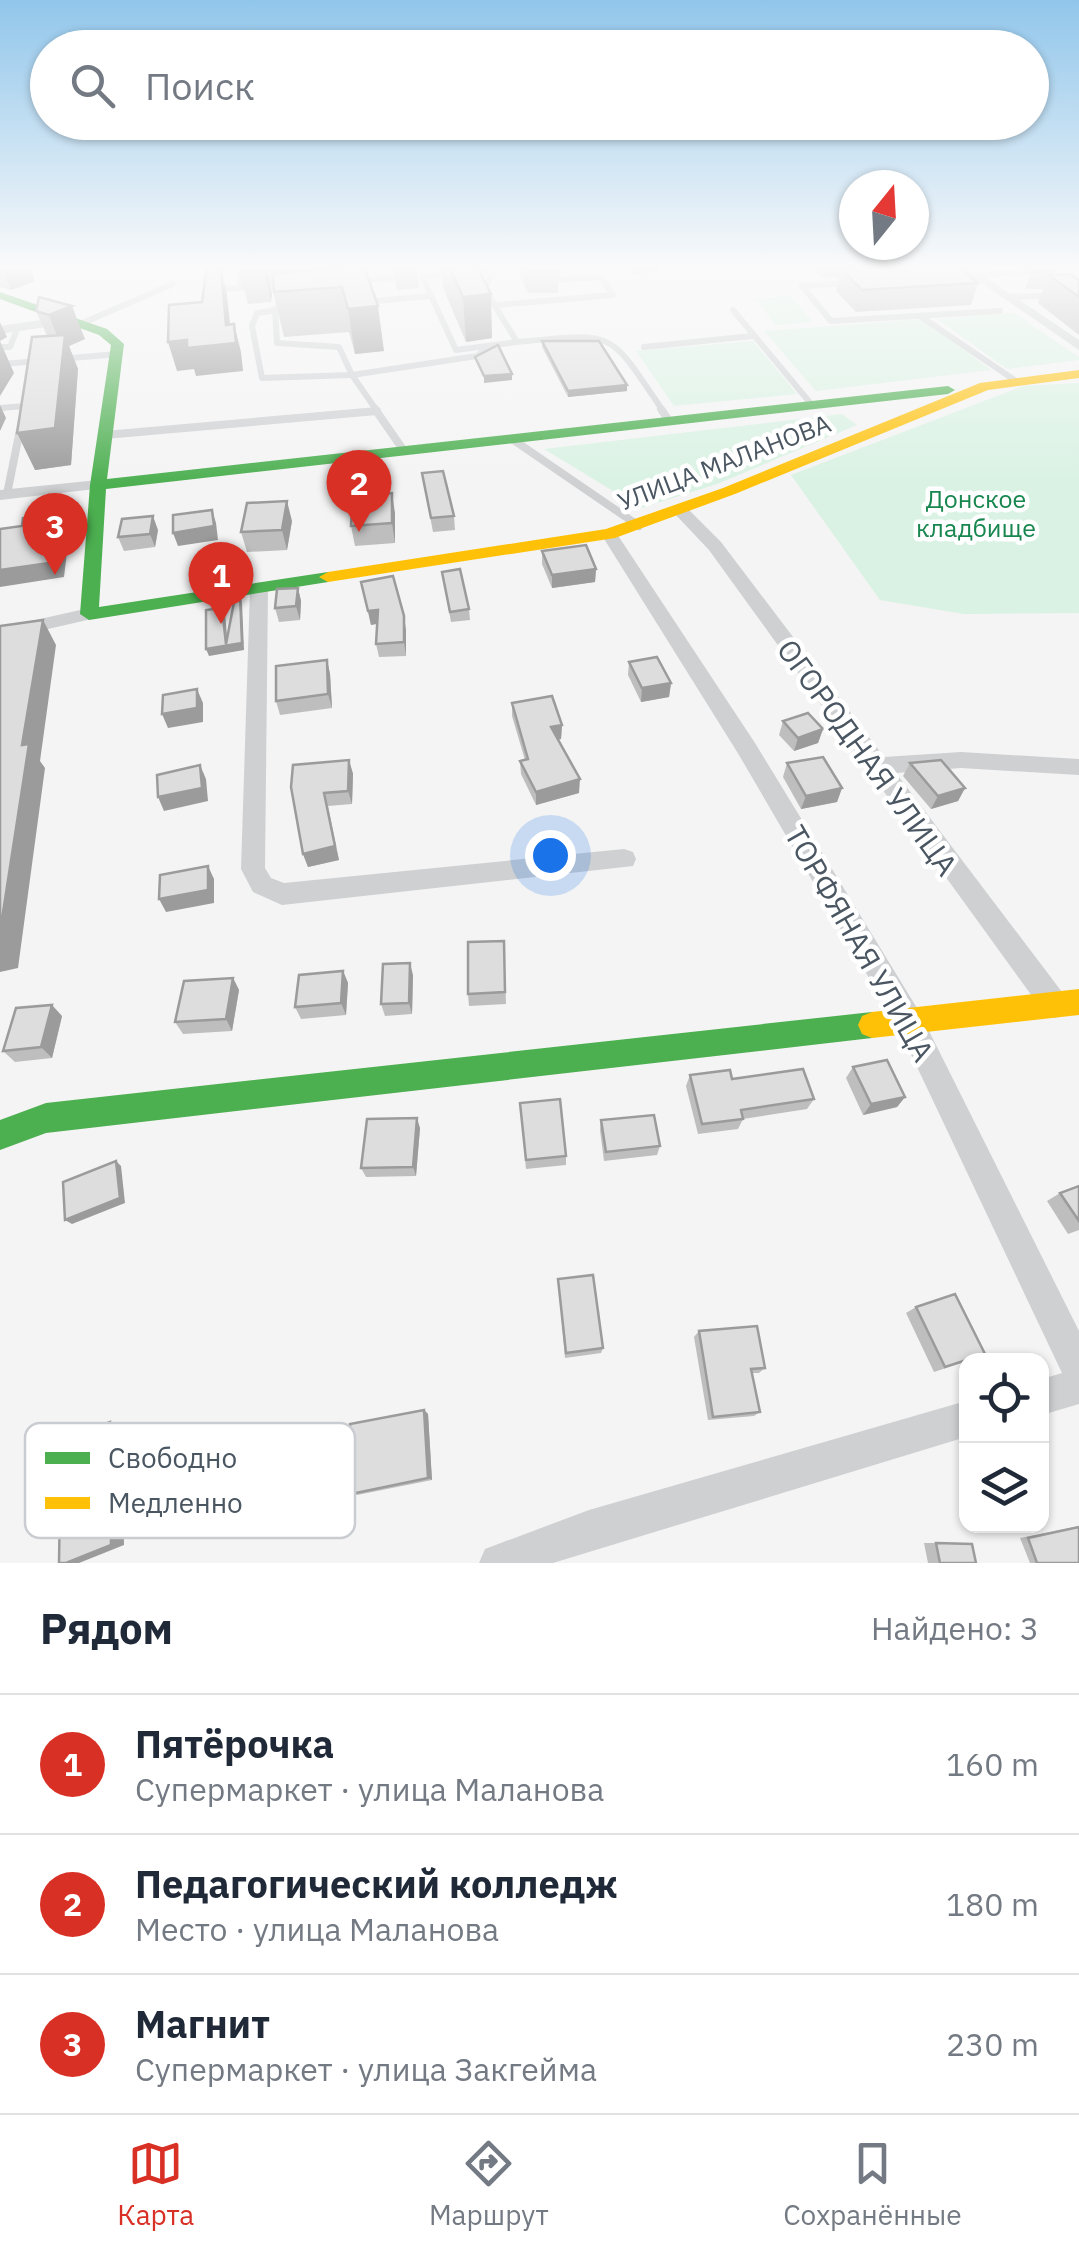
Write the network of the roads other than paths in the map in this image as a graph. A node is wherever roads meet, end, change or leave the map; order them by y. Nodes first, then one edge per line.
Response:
1 (112, 339) edge
2 (254, 339) edge
3 (277, 339) edge
4 (451, 339) edge
5 (514, 339) edge
6 (550, 339) edge
7 (603, 339) edge
8 (723, 339) edge
9 (755, 339) edge
10 (954, 339) edge
11 (516, 342) junction
12 (490, 346) junction
13 (644, 347) dead end
14 (118, 354) junction
15 (36, 361) junction
16 (0, 364) edge
17 (32, 372) edge
18 (1079, 374) edge
19 (352, 375) junction
20 (1016, 381) junction
21 (985, 386) junction
22 (28, 388) edge
23 (25, 406) junction
24 (812, 406) junction
25 (0, 408) edge
26 (377, 411) junction
27 (669, 421) junction
28 (105, 435) junction
29 (18, 438) junction
30 (512, 439) junction
31 (0, 440) edge
32 (404, 451) junction
33 (98, 485) junction
34 (3, 494) edge
35 (680, 510) junction
36 (640, 526) junction
37 (608, 534) junction
38 (259, 588) junction
39 (89, 614) junction
40 (0, 634) edge
41 (875, 766) junction
42 (1079, 767) edge
43 (624, 859) dead end
44 (1079, 1002) edge
45 (1054, 1005) junction
46 (910, 1022) junction
47 (0, 1135) edge
48 (1079, 1369) edge
49 (1079, 1386) edge
50 (1049, 1395) edge
51 (959, 1421) edge
52 (499, 1563) edge

1 - 14 street
2 - 19 lane
3 - 19 lane
4 - 12 lane
5 - 11 lane
6 - 11 lane
7 - 27 lane
8 - 13 lane
9 - 24 lane
10 - 20 lane
11 - 12 lane
12 - 19 lane
14 - 15 lane
14 - 28 street
15 - 16 lane
15 - 17 lane
18 - 20 street, УЛИЦА МАЛАНОВА
19 - 26 lane
20 - 21 street, УЛИЦА МАЛАНОВА
21 - 24 street, УЛИЦА МАЛАНОВА
21 - 35 street, УЛИЦА МАЛАНОВА
22 - 23 lane
23 - 25 lane
23 - 29 lane
24 - 27 street, УЛИЦА МАЛАНОВА
26 - 28 lane
26 - 32 lane
27 - 30 street, УЛИЦА МАЛАНОВА
28 - 33 street
29 - 31 lane
29 - 34 lane
30 - 32 street, УЛИЦА МАЛАНОВА
30 - 36 lane
32 - 33 street, УЛИЦА МАЛАНОВА
33 - 34 street
33 - 39 street
35 - 36 street, УЛИЦА МАЛАНОВА
35 - 41 street, ОГОРОДНАЯ УЛИЦА
36 - 37 street, УЛИЦА МАЛАНОВА
37 - 38 street, УЛИЦА МАЛАНОВА
37 - 46 street, ТОРФЯНАЯ УЛИЦА
38 - 39 street, УЛИЦА МАЛАНОВА
38 - 43 street
39 - 40 street, УЛИЦА МАЛАНОВА
41 - 42 street
41 - 45 street, ОГОРОДНАЯ УЛИЦА
44 - 45 street
45 - 46 street
46 - 47 street
46 - 48 street, ТОРФЯНАЯ УЛИЦА
49 - 50 street
51 - 52 street

